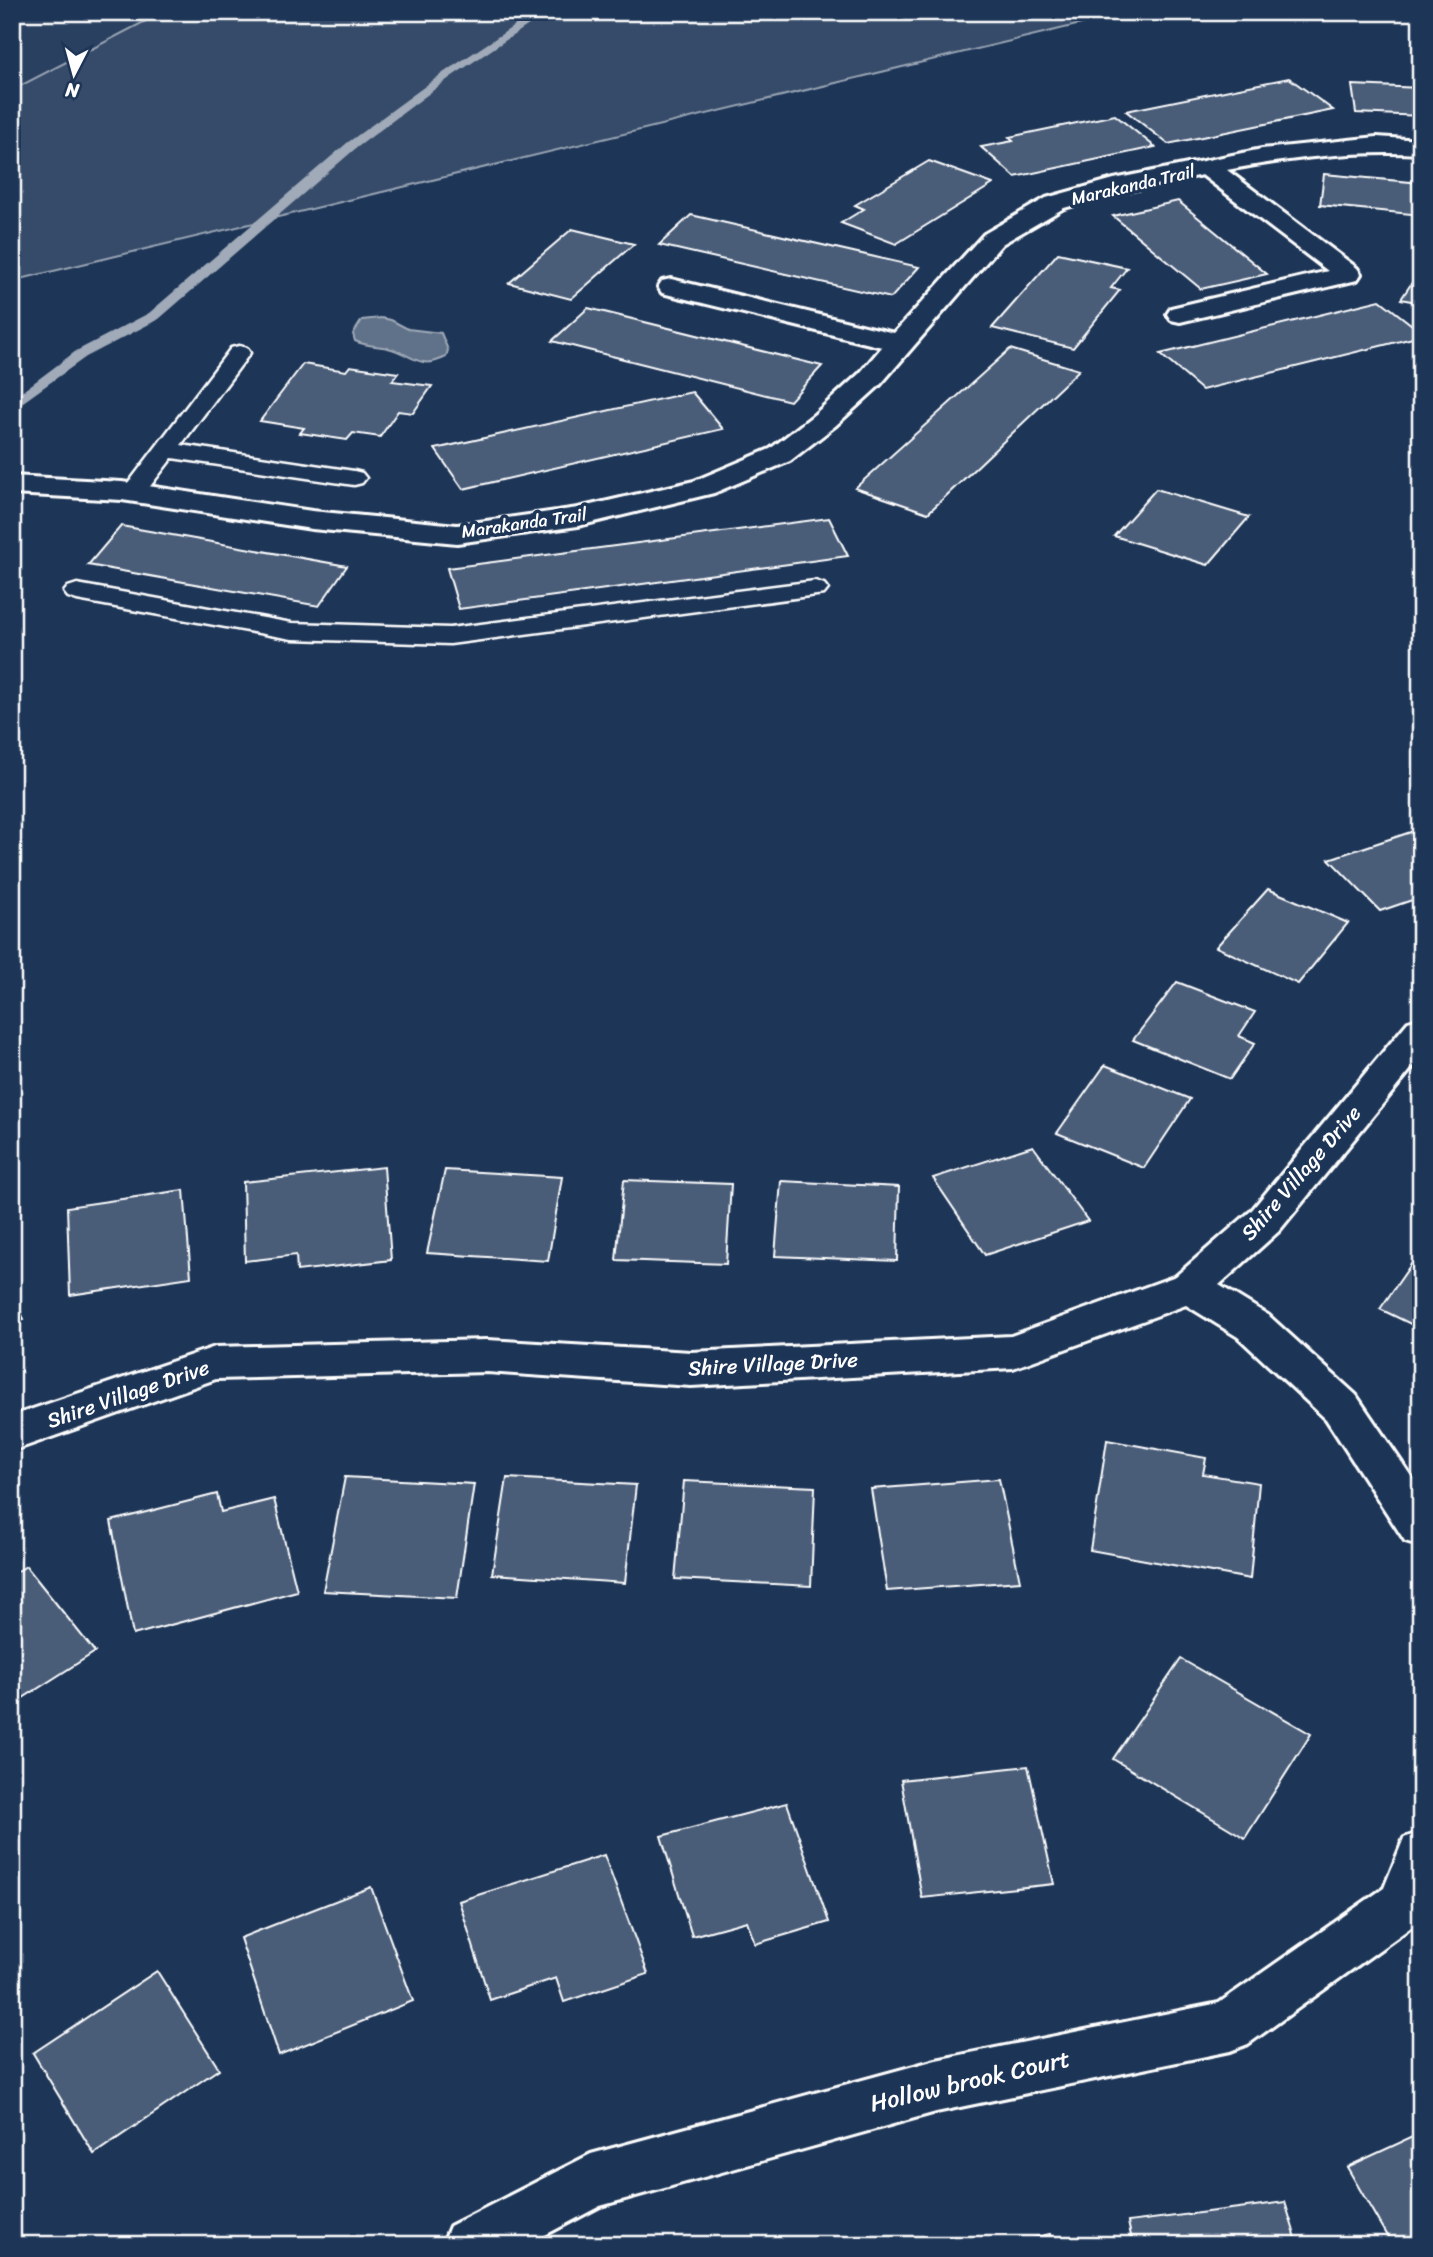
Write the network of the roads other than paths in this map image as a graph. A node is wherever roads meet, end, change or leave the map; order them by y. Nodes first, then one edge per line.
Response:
1 (1421, 147) edge
2 (1208, 168) junction
3 (671, 288) dead end
4 (1180, 314) dead end
5 (900, 343) junction
6 (239, 353) dead end
7 (165, 450) junction
8 (354, 478) dead end
9 (12, 485) edge
10 (133, 493) junction
11 (815, 589) dead end
12 (77, 592) dead end
13 (1421, 1031) edge
14 (1190, 1287) junction
15 (12, 1434) edge
16 (1421, 1528) edge
17 (1421, 1854) edge
18 (469, 2245) edge

1 - 2 street, Marakanda Trail
2 - 4 street
2 - 5 street, Marakanda Trail
3 - 5 street
5 - 10 street, Marakanda Trail
6 - 7 lane
7 - 8 lane
7 - 10 lane
9 - 10 street, Marakanda Trail
11 - 12 lane
13 - 14 street, Shire Village Drive
14 - 15 street, Shire Village Drive
14 - 16 street
17 - 18 street, Hollow brook Court

